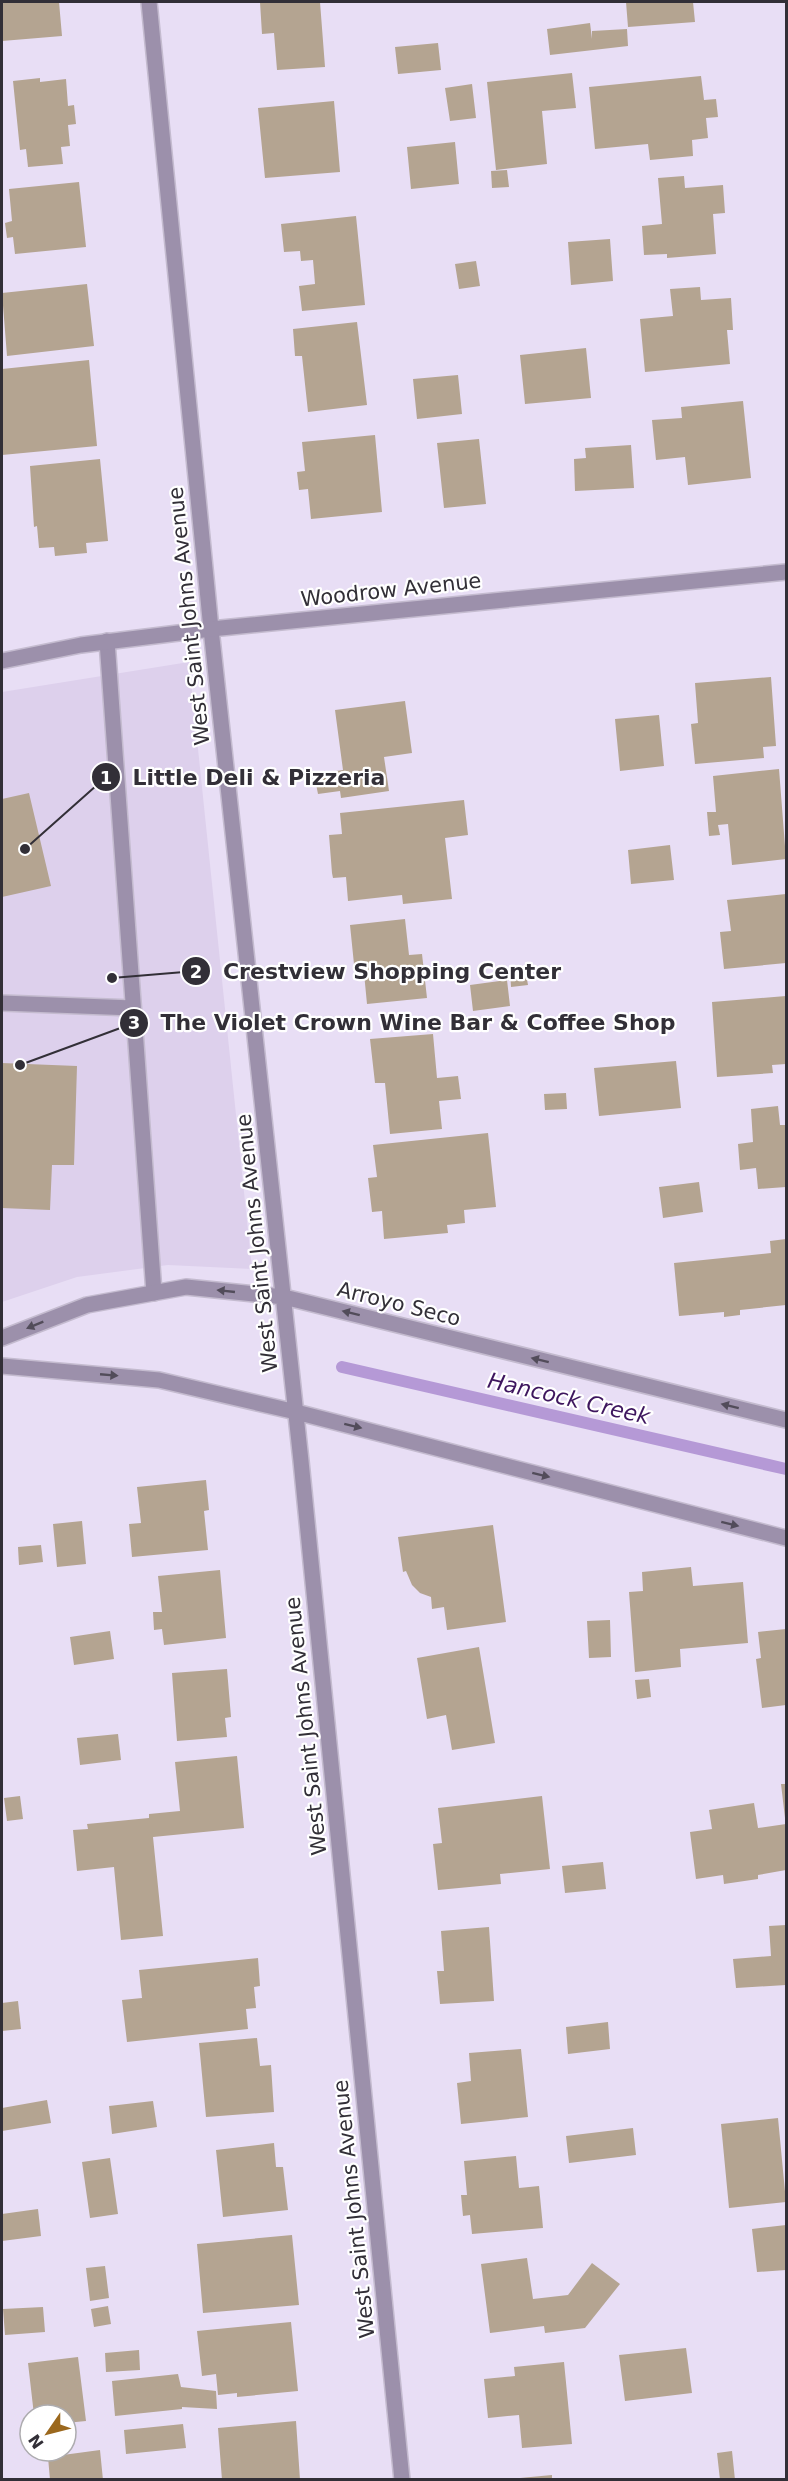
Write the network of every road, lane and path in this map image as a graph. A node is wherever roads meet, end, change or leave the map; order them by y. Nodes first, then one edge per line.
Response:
1 (149, 2) edge
2 (786, 572) edge
3 (211, 629) junction
4 (107, 641) junction
5 (2, 661) edge
6 (2, 1003) edge
7 (133, 1008) junction
8 (154, 1293) junction
9 (284, 1297) junction
10 (2, 1338) edge
11 (2, 1366) edge
12 (296, 1412) junction
13 (786, 1420) edge
14 (786, 1538) edge
15 (402, 2480) edge

1 - 3 street, West Saint Johns Avenue
2 - 3 street, Woodrow Avenue
3 - 4 street, Woodrow Avenue
3 - 9 street, West Saint Johns Avenue
4 - 5 street, Woodrow Avenue
4 - 7 street
6 - 7 street
7 - 8 street
9 -> 8 street, Arroyo Seco
8 -> 10 street, Arroyo Seco
9 - 12 street, West Saint Johns Avenue
13 -> 9 street, Arroyo Seco
11 -> 12 street
12 -> 14 street
12 - 15 street, West Saint Johns Avenue

